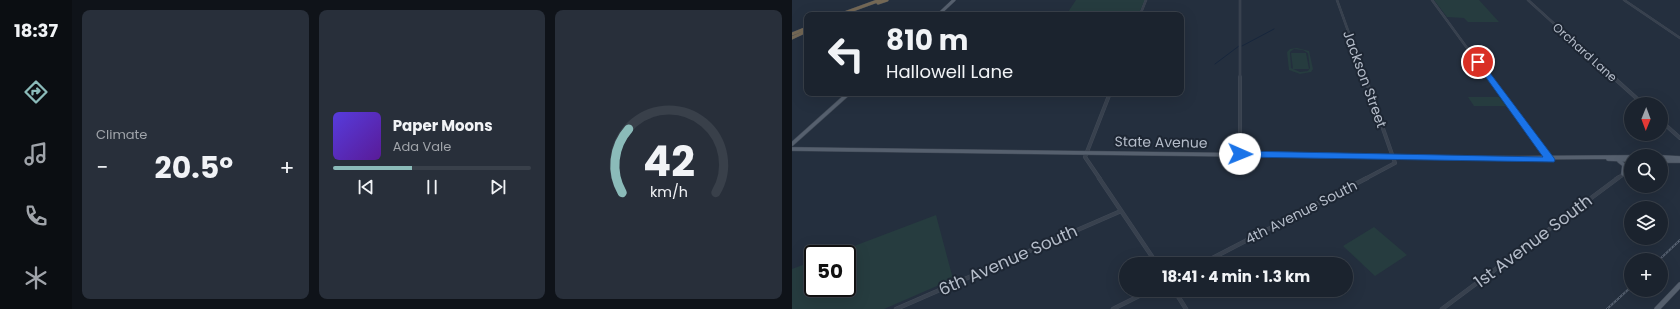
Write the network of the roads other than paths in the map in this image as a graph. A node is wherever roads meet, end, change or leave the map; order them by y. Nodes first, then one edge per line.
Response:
1 (880, 0) edge
2 (887, 0) edge
3 (954, 0) edge
4 (1146, 0) edge
5 (1240, 0) edge
6 (1337, 0) edge
7 (1432, 0) edge
8 (1528, 0) edge
9 (1624, 0) edge
10 (847, 12) edge
11 (854, 12) edge
12 (941, 12) edge
13 (1141, 12) edge
14 (804, 31) edge
15 (792, 36) edge
16 (1680, 38) edge
17 (846, 96) edge
18 (1109, 96) edge
19 (1635, 97) edge
20 (1668, 127) edge
21 (1680, 138) edge
22 (792, 144) edge
23 (792, 148) edge
24 (1086, 152) junction
25 (1240, 154) junction
26 (1394, 157) junction
27 (1624, 157) edge
28 (1678, 158) edge
29 (1548, 159) junction
30 (1606, 159) junction
31 (1668, 159) edge
32 (1624, 160) edge
33 (1668, 160) edge
34 (1680, 161) edge
35 (1623, 174) joint
36 (1121, 211) junction
37 (1152, 257) edge
38 (1215, 257) edge
39 (1680, 285) edge
40 (1137, 297) edge
41 (1178, 297) edge
42 (896, 309) edge
43 (1113, 309) edge
44 (1186, 309) edge
45 (1442, 309) edge
46 (1657, 309) edge

1 - 10 highway
2 - 11 highway
3 - 12 main road
4 - 13 street
5 - 25 street
6 - 26 street, Jackson Street
7 - 29 street
8 - 19 street, Orchard Lane
9 - 16 street
14 - 15 highway
17 - 22 main road
18 - 24 street
20 - 21 street
23 - 24 main road, State Avenue
24 - 25 main road, State Avenue
24 - 36 street
25 - 26 main road, State Avenue
26 - 29 main road, State Avenue
26 - 38 street, 4th Avenue South
27 - 29 main road, State Avenue
28 - 31 main road
29 - 30 main road, State Avenue
30 - 32 main road, State Avenue
30 - 35 main road
33 - 34 main road
35 - 45 street, 1st Avenue South
36 - 37 street
36 - 42 street, 6th Avenue South
39 - 46 main road
40 - 43 street
41 - 44 street

